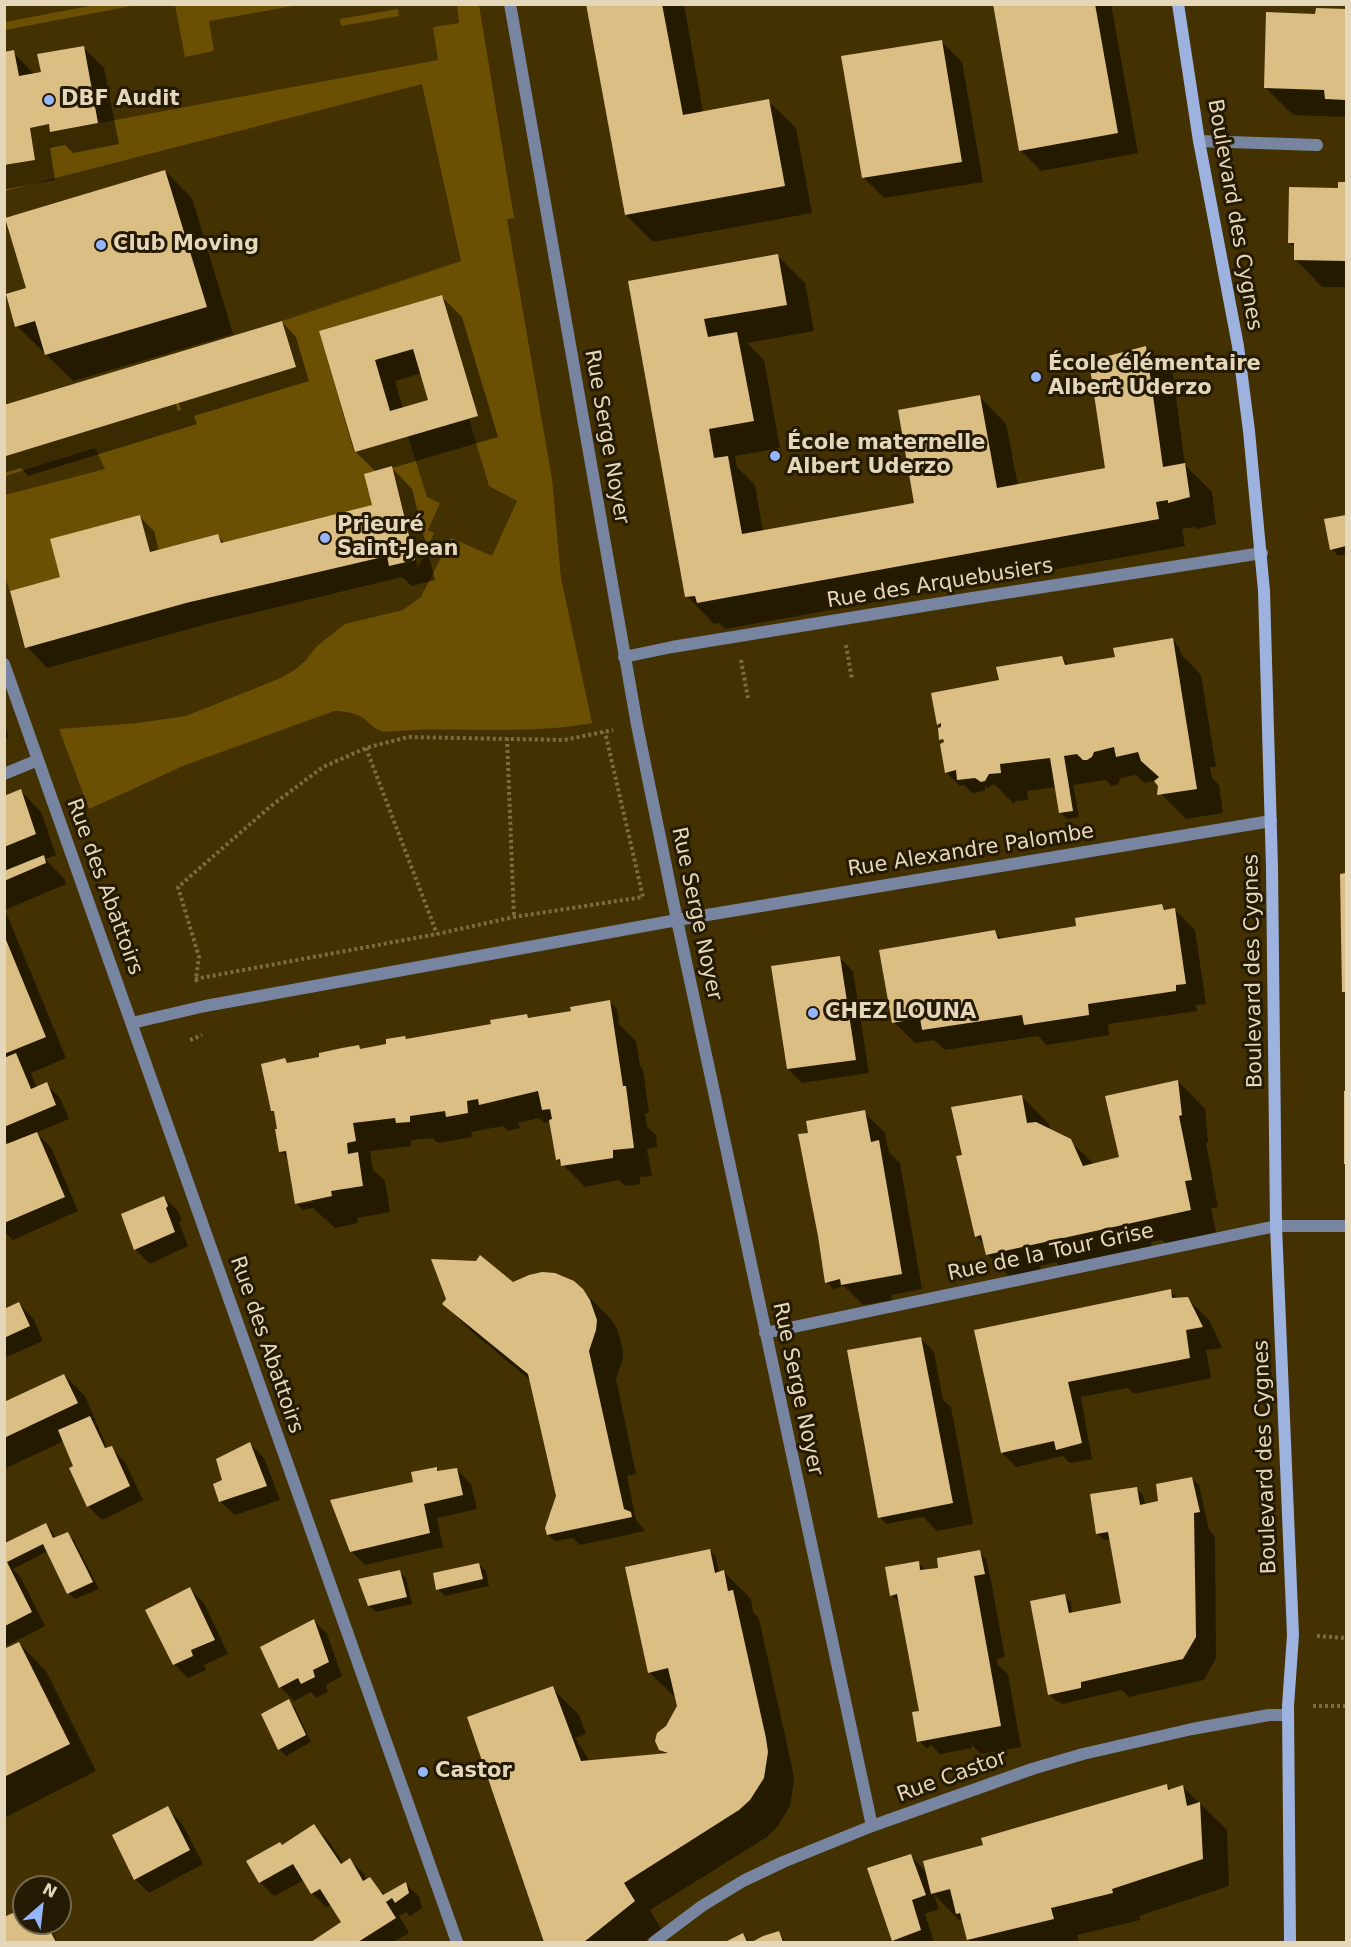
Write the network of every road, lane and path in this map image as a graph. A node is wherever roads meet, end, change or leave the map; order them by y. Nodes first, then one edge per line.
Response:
1 (510, 4) edge
2 (1178, 4) edge
3 (1199, 141) junction
4 (1317, 145) dead end
5 (1262, 553) junction
6 (842, 620) junction
7 (737, 637) junction
8 (624, 657) junction
9 (4, 663) edge
10 (852, 679) dead end
11 (748, 698) dead end
12 (637, 725) junction
13 (604, 732) junction
14 (507, 738) junction
15 (366, 748) junction
16 (39, 760) junction
17 (4, 774) edge
18 (1271, 821) junction
19 (514, 917) junction
20 (677, 920) junction
21 (437, 934) junction
22 (196, 978) junction
23 (188, 982) dead end
24 (205, 1006) junction
25 (132, 1023) junction
26 (190, 1040) dead end
27 (1347, 1226) edge
28 (1276, 1227) junction
29 (765, 1333) junction
30 (1347, 1706) edge
31 (1288, 1711) junction
32 (872, 1826) junction
33 (457, 1942) edge
34 (654, 1942) edge
35 (1290, 1942) edge

1 - 8 street, Rue Serge Noyer
2 - 3 main road, Boulevard des Cygnes
3 - 4 street
3 - 5 main road, Boulevard des Cygnes
5 - 6 street, Rue des Arquebusiers
5 - 18 main road, Boulevard des Cygnes
6 - 7 street, Rue des Arquebusiers
6 - 10 path
7 - 8 street, Rue des Arquebusiers
7 - 11 path
8 - 12 street, Rue Serge Noyer
9 - 16 street, Rue des Abattoirs
12 - 13 path
12 - 20 street, Rue Serge Noyer
13 - 14 path
13 - 19 path
14 - 15 path
14 - 19 path
15 - 21 path
15 - 22 path
16 - 17 street
16 - 25 street, Rue des Abattoirs
18 - 20 street, Rue Alexandre Palombe
18 - 28 main road, Boulevard des Cygnes
19 - 21 path
20 - 24 street, Rue Alexandre Palombe
20 - 29 street, Rue Serge Noyer
21 - 22 path
22 - 23 path
22 - 24 path
24 - 25 street, Rue Alexandre Palombe
24 - 26 path
25 - 33 street, Rue des Abattoirs
27 - 28 street, Rue de la Tour Grise
28 - 29 street, Rue de la Tour Grise
28 - 31 main road, Boulevard des Cygnes
29 - 32 street, Rue Serge Noyer
30 - 31 path
31 - 32 street, Rue Castor
31 - 35 main road, Boulevard des Cygnes
32 - 34 street, Rue Castor

